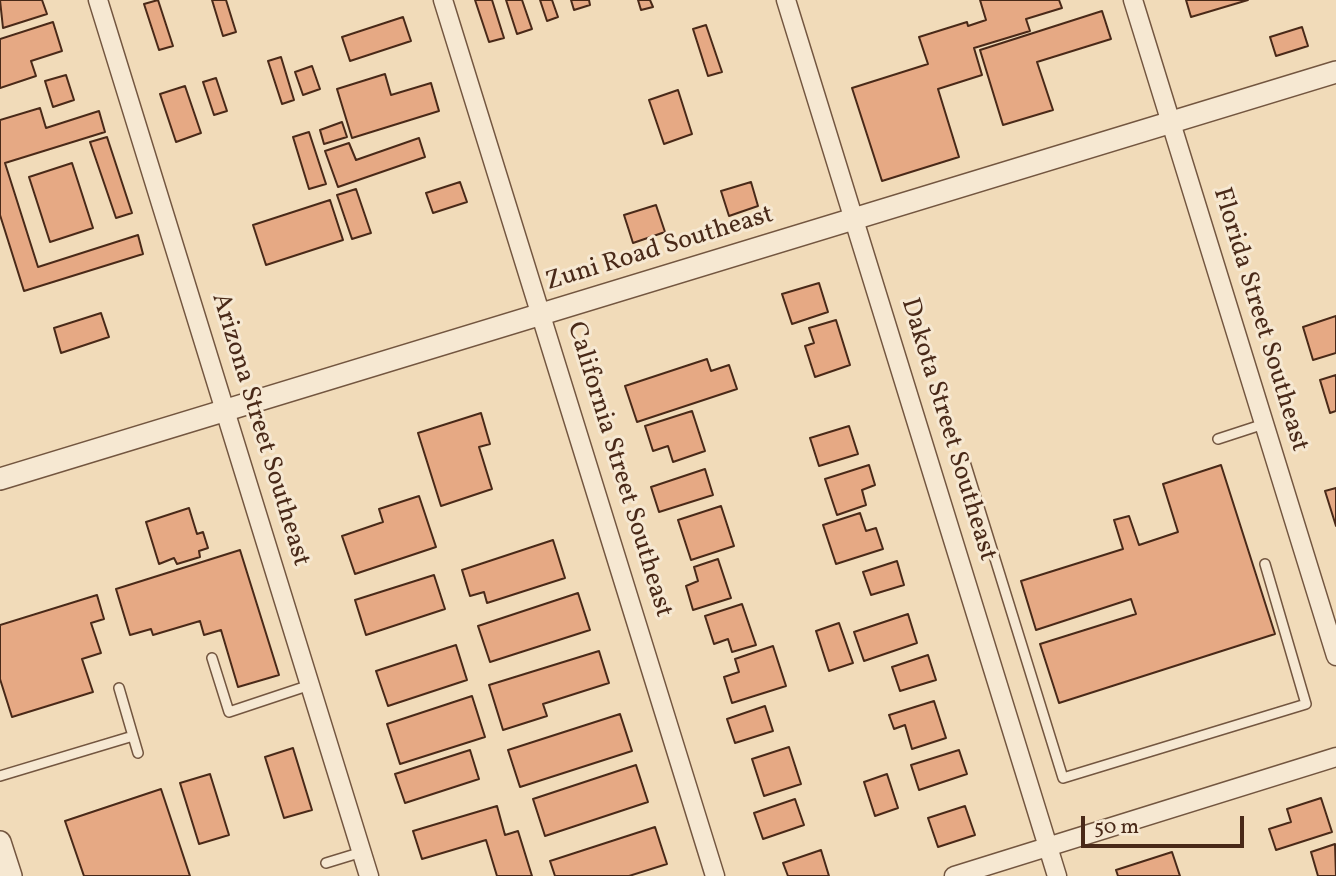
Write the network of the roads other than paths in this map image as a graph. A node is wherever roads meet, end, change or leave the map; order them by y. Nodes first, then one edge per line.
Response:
1 (98, 0) edge
2 (443, 0) edge
3 (786, 0) edge
4 (1133, 0) edge
5 (1336, 72) edge
6 (1170, 123) junction
7 (854, 220) junction
8 (543, 315) junction
9 (227, 412) junction
10 (1264, 424) junction
11 (1218, 439) dead end
12 (965, 463) dead end
13 (0, 479) edge
14 (1265, 564) dead end
15 (1336, 656) edge
16 (212, 658) dead end
17 (310, 685) junction
18 (119, 688) dead end
19 (133, 736) junction
20 (138, 753) dead end
21 (1336, 757) edge
22 (0, 776) edge
23 (0, 842) edge
24 (1048, 847) junction
25 (362, 852) junction
26 (326, 863) dead end
27 (11, 876) edge
28 (369, 876) edge
29 (715, 876) edge
30 (954, 876) edge
31 (1057, 876) edge

1 - 9 street, Arizona Street Southeast
2 - 8 street, California Street Southeast
3 - 7 street, Dakota Street Southeast
4 - 6 street, Florida Street Southeast
5 - 6 street, Zuni Road Southeast
6 - 7 street, Zuni Road Southeast
6 - 10 street, Florida Street Southeast
7 - 8 street, Zuni Road Southeast
7 - 24 street, Dakota Street Southeast
8 - 9 street, Zuni Road Southeast
8 - 29 street, California Street Southeast
9 - 13 street, Zuni Road Southeast
9 - 17 street, Arizona Street Southeast
10 - 11 lane
10 - 15 street, Florida Street Southeast
12 - 14 lane
16 - 17 lane
17 - 25 street, Arizona Street Southeast
18 - 19 lane
19 - 20 lane
19 - 22 lane
21 - 24 street
23 - 27 street
24 - 30 street
24 - 31 street, Dakota Street Southeast
25 - 26 lane
25 - 28 street, Arizona Street Southeast

